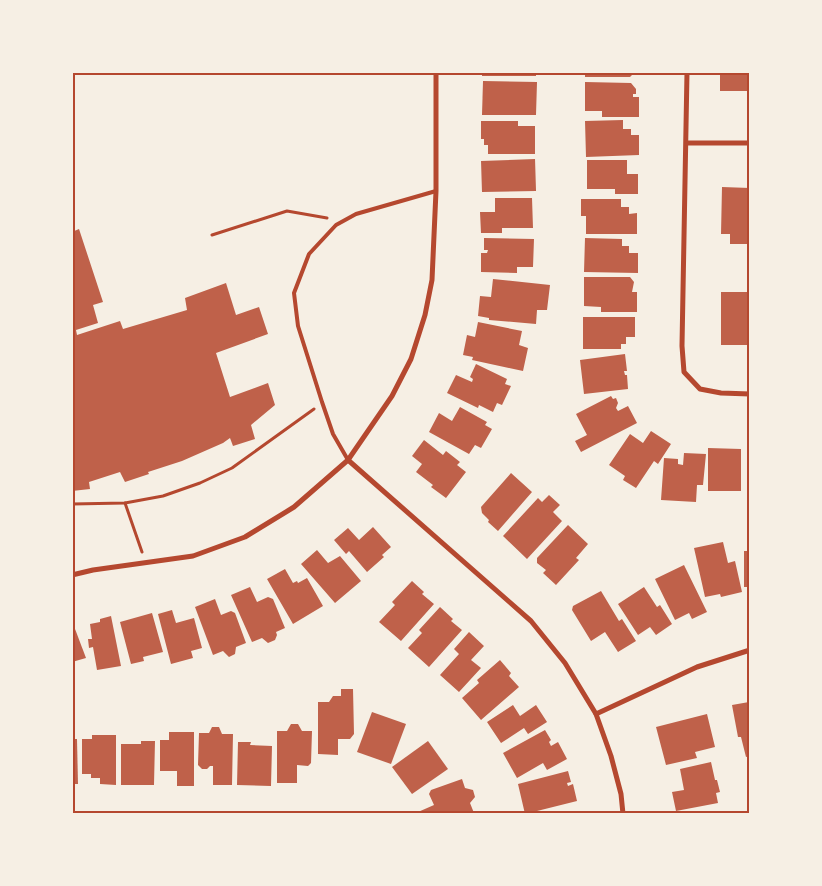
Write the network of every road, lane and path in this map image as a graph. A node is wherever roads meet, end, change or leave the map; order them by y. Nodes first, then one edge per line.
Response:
1 (436, 72) edge
2 (687, 72) edge
3 (686, 143) junction
4 (750, 143) edge
5 (436, 191) junction
6 (336, 225) junction
7 (212, 235) dead end
8 (750, 394) edge
9 (322, 402) junction
10 (348, 460) junction
11 (125, 503) junction
12 (72, 504) edge
13 (145, 562) junction
14 (72, 575) edge
15 (750, 650) edge
16 (596, 714) junction
17 (623, 814) edge

1 - 5 street
2 - 3 street
3 - 4 street
3 - 8 street
5 - 6 lane
5 - 10 street
6 - 7 path
6 - 9 lane
9 - 10 lane
9 - 11 path
10 - 13 street
10 - 16 street
11 - 12 path
11 - 13 path
13 - 14 street
15 - 16 street
16 - 17 street

